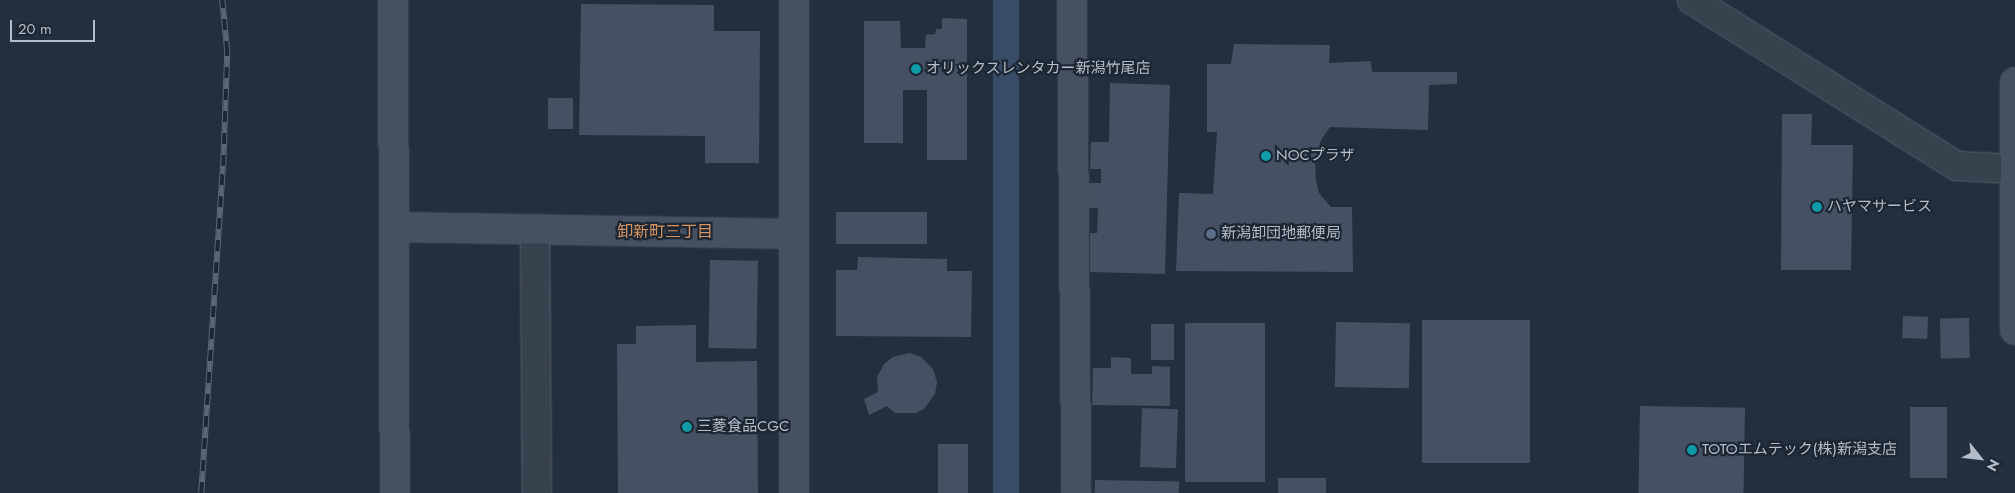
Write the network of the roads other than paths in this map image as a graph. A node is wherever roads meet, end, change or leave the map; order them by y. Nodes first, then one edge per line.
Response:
1 (393, 0) edge
2 (794, 0) edge
3 (1072, 0) edge
4 (1692, 0) edge
5 (2015, 82) edge
6 (2015, 169) edge
7 (395, 227) junction
8 (535, 229) junction
9 (794, 234) junction
10 (2015, 250) edge
11 (2015, 330) edge
12 (396, 493) edge
13 (537, 493) edge
14 (794, 493) edge
15 (1076, 493) edge

1 - 7 street
2 - 9 street
3 - 15 street
4 - 6 street
5 - 6 street
6 - 10 street
7 - 8 street
7 - 12 street
8 - 9 street
8 - 13 street
9 - 14 street
10 - 11 street

